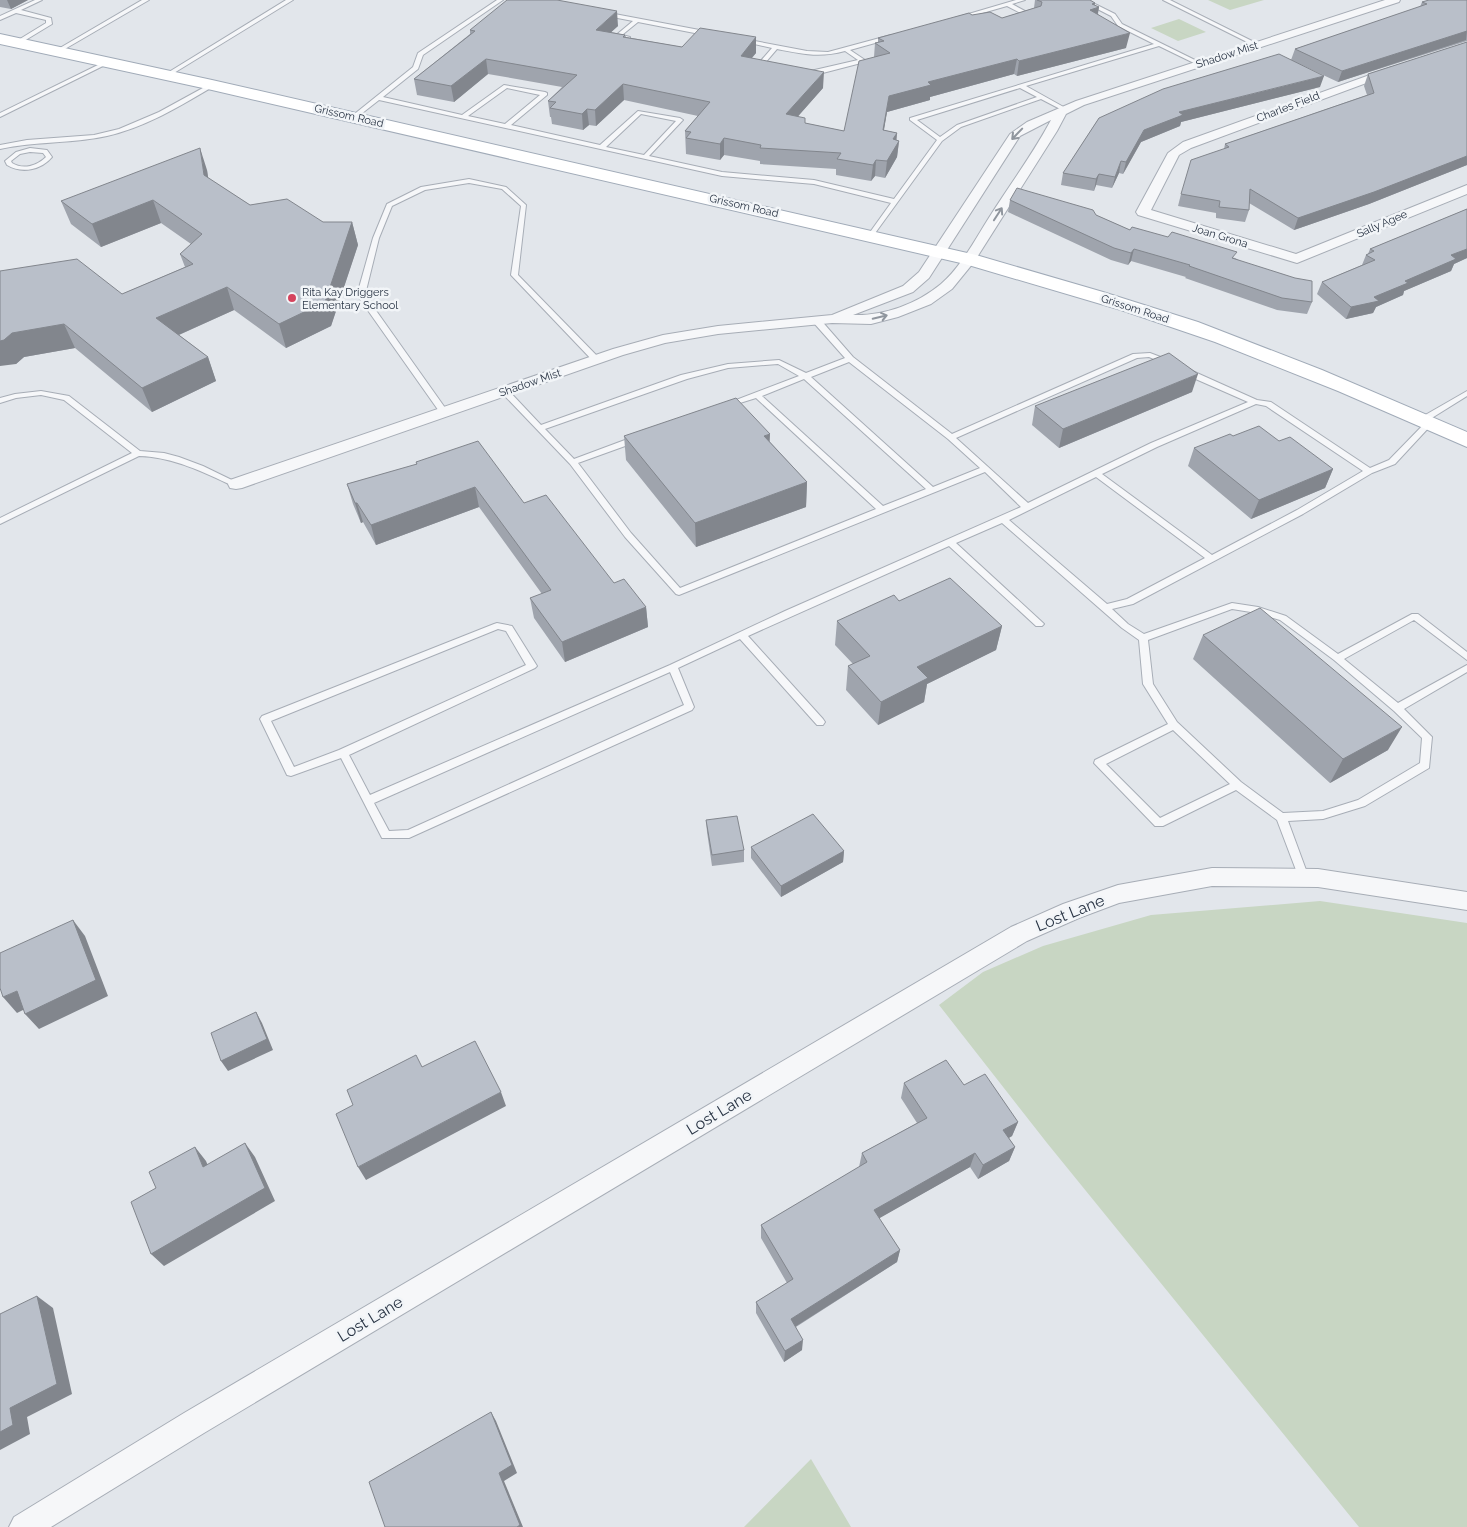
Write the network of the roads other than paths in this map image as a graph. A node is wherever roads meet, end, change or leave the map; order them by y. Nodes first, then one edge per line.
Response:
1 (39, 0) edge
2 (146, 0) edge
3 (290, 0) edge
4 (500, 0) edge
5 (1022, 0) edge
6 (1083, 0) edge
7 (1166, 0) edge
8 (1396, 0) edge
9 (1008, 4) junction
10 (16, 11) junction
11 (598, 13) edge
12 (970, 14) junction
13 (0, 18) edge
14 (977, 18) edge
15 (637, 20) junction
16 (951, 20) edge
17 (1026, 21) edge
18 (700, 32) junction
19 (719, 36) edge
20 (893, 36) edge
21 (693, 38) edge
22 (0, 39) edge
23 (636, 40) edge
24 (738, 40) edge
25 (17, 43) junction
26 (1160, 44) junction
27 (1254, 46) junction
28 (776, 47) junction
29 (845, 49) junction
30 (56, 52) junction
31 (1269, 55) edge
32 (106, 63) junction
33 (1200, 64) junction
34 (779, 67) edge
35 (1402, 67) edge
36 (806, 72) edge
37 (167, 75) junction
38 (1320, 80) edge
39 (212, 85) junction
40 (1021, 86) junction
41 (1338, 89) junction
42 (378, 98) junction
43 (1042, 98) junction
44 (1063, 112) junction
45 (0, 115) edge
46 (354, 117) junction
47 (464, 117) junction
48 (505, 127) junction
49 (67, 140) junction
50 (940, 140) junction
51 (50, 141) junction
52 (0, 148) edge
53 (601, 148) junction
54 (41, 150) junction
55 (0, 154) edge
56 (645, 157) junction
57 (1467, 188) edge
58 (896, 202) junction
59 (1143, 212) joint
60 (872, 235) junction
61 (939, 251) junction
62 (969, 259) junction
63 (1297, 259) joint
64 (832, 319) junction
65 (816, 320) junction
66 (850, 359) junction
67 (597, 360) junction
68 (805, 376) junction
69 (504, 391) junction
70 (1467, 394) edge
71 (756, 395) junction
72 (0, 401) edge
73 (1255, 402) junction
74 (720, 408) edge
75 (444, 412) junction
76 (1426, 421) junction
77 (540, 428) junction
78 (646, 435) edge
79 (951, 436) junction
80 (1467, 440) edge
81 (138, 453) junction
82 (573, 462) junction
83 (986, 469) junction
84 (1369, 471) junction
85 (1096, 473) junction
86 (236, 484) joint
87 (932, 490) junction
88 (1027, 507) junction
89 (882, 510) junction
90 (1003, 519) junction
91 (0, 521) edge
92 (950, 542) junction
93 (1212, 558) junction
94 (1105, 608) junction
95 (1040, 624) dead end
96 (742, 635) junction
97 (1143, 638) junction
98 (1467, 657) edge
99 (1337, 658) junction
100 (673, 667) junction
101 (1467, 668) edge
102 (1397, 708) junction
103 (820, 722) dead end
104 (1174, 725) junction
105 (343, 754) junction
106 (1238, 785) junction
107 (368, 801) junction
108 (1281, 816) junction
109 (1304, 878) junction
110 (1467, 901) edge
111 (24, 1527) edge

1 - 10 lane
2 - 30 lane
3 - 37 lane
4 - 42 lane
5 - 9 lane
6 - 26 lane
7 - 27 lane
8 - 27 street, Shadow Mist
9 - 12 lane
9 - 17 lane
10 - 13 lane
10 - 25 lane
11 - 15 lane
12 - 14 lane
12 - 16 lane
15 - 18 lane
15 - 23 lane
18 - 19 lane
18 - 21 lane
20 - 29 lane
22 - 25 main road, Grissom Road
24 - 28 lane
25 - 30 main road, Grissom Road
26 - 33 lane
26 - 40 lane
27 - 31 street
27 - 33 street, Shadow Mist
28 - 29 lane
28 - 34 lane
29 - 36 lane
30 - 32 main road, Grissom Road
32 - 37 main road, Grissom Road
32 - 45 lane
33 - 44 street, Shadow Mist
35 - 41 street, Charles Field
37 - 39 main road, Grissom Road
38 - 41 street
39 - 46 main road, Grissom Road
39 - 49 lane
40 - 43 lane
40 - 50 lane
41 - 59 street, Charles Field
42 - 46 lane
42 - 47 lane
43 - 44 lane
43 - 50 lane
44 -> 61 street, Shadow Mist
62 -> 44 street, Shadow Mist
46 - 60 main road, Grissom Road
47 - 48 lane
47 - 48 lane
48 - 53 lane
49 - 51 lane
49 - 54 lane
50 - 58 lane
51 - 52 lane
51 - 55 lane
53 - 56 lane
53 - 56 lane
54 - 54 lane
56 - 58 lane
57 - 63 street, Sally Agee
58 - 60 lane
59 - 63 street, Joan Grona
60 - 61 main road, Grissom Road
61 - 62 main road, Grissom Road
61 - 64 street, Shadow Mist
64 -> 62 street, Shadow Mist
62 - 76 main road, Grissom Road
64 - 65 street, Shadow Mist
65 - 66 lane
65 - 67 street, Shadow Mist
66 - 68 lane
66 - 79 lane
67 - 69 street, Shadow Mist
67 - 75 lane
68 - 71 lane
68 - 77 lane
68 - 87 lane
69 - 75 street, Shadow Mist
69 - 77 lane
70 - 76 lane
71 - 74 lane
71 - 89 lane
72 - 81 lane
73 - 79 lane
73 - 84 lane
73 - 85 lane
75 - 86 street, Shadow Mist
76 - 80 main road, Grissom Road
76 - 84 lane
77 - 82 lane
78 - 82 lane
79 - 83 lane
81 - 86 lane
81 - 91 lane
82 - 89 lane
83 - 87 lane
83 - 88 lane
84 - 93 lane
85 - 88 lane
85 - 93 lane
87 - 89 lane
88 - 90 lane
90 - 92 lane
90 - 94 lane
92 - 95 lane
92 - 96 lane
93 - 94 lane
94 - 97 lane
96 - 100 lane
96 - 103 lane
97 - 99 lane
97 - 104 lane
98 - 99 lane
99 - 102 lane
100 - 107 lane
100 - 107 lane
101 - 102 lane
102 - 108 lane
104 - 106 lane
104 - 106 lane
105 - 105 lane
105 - 107 lane
106 - 108 lane
108 - 109 lane
109 - 110 street, Lost Lane
109 - 111 street, Lost Lane

